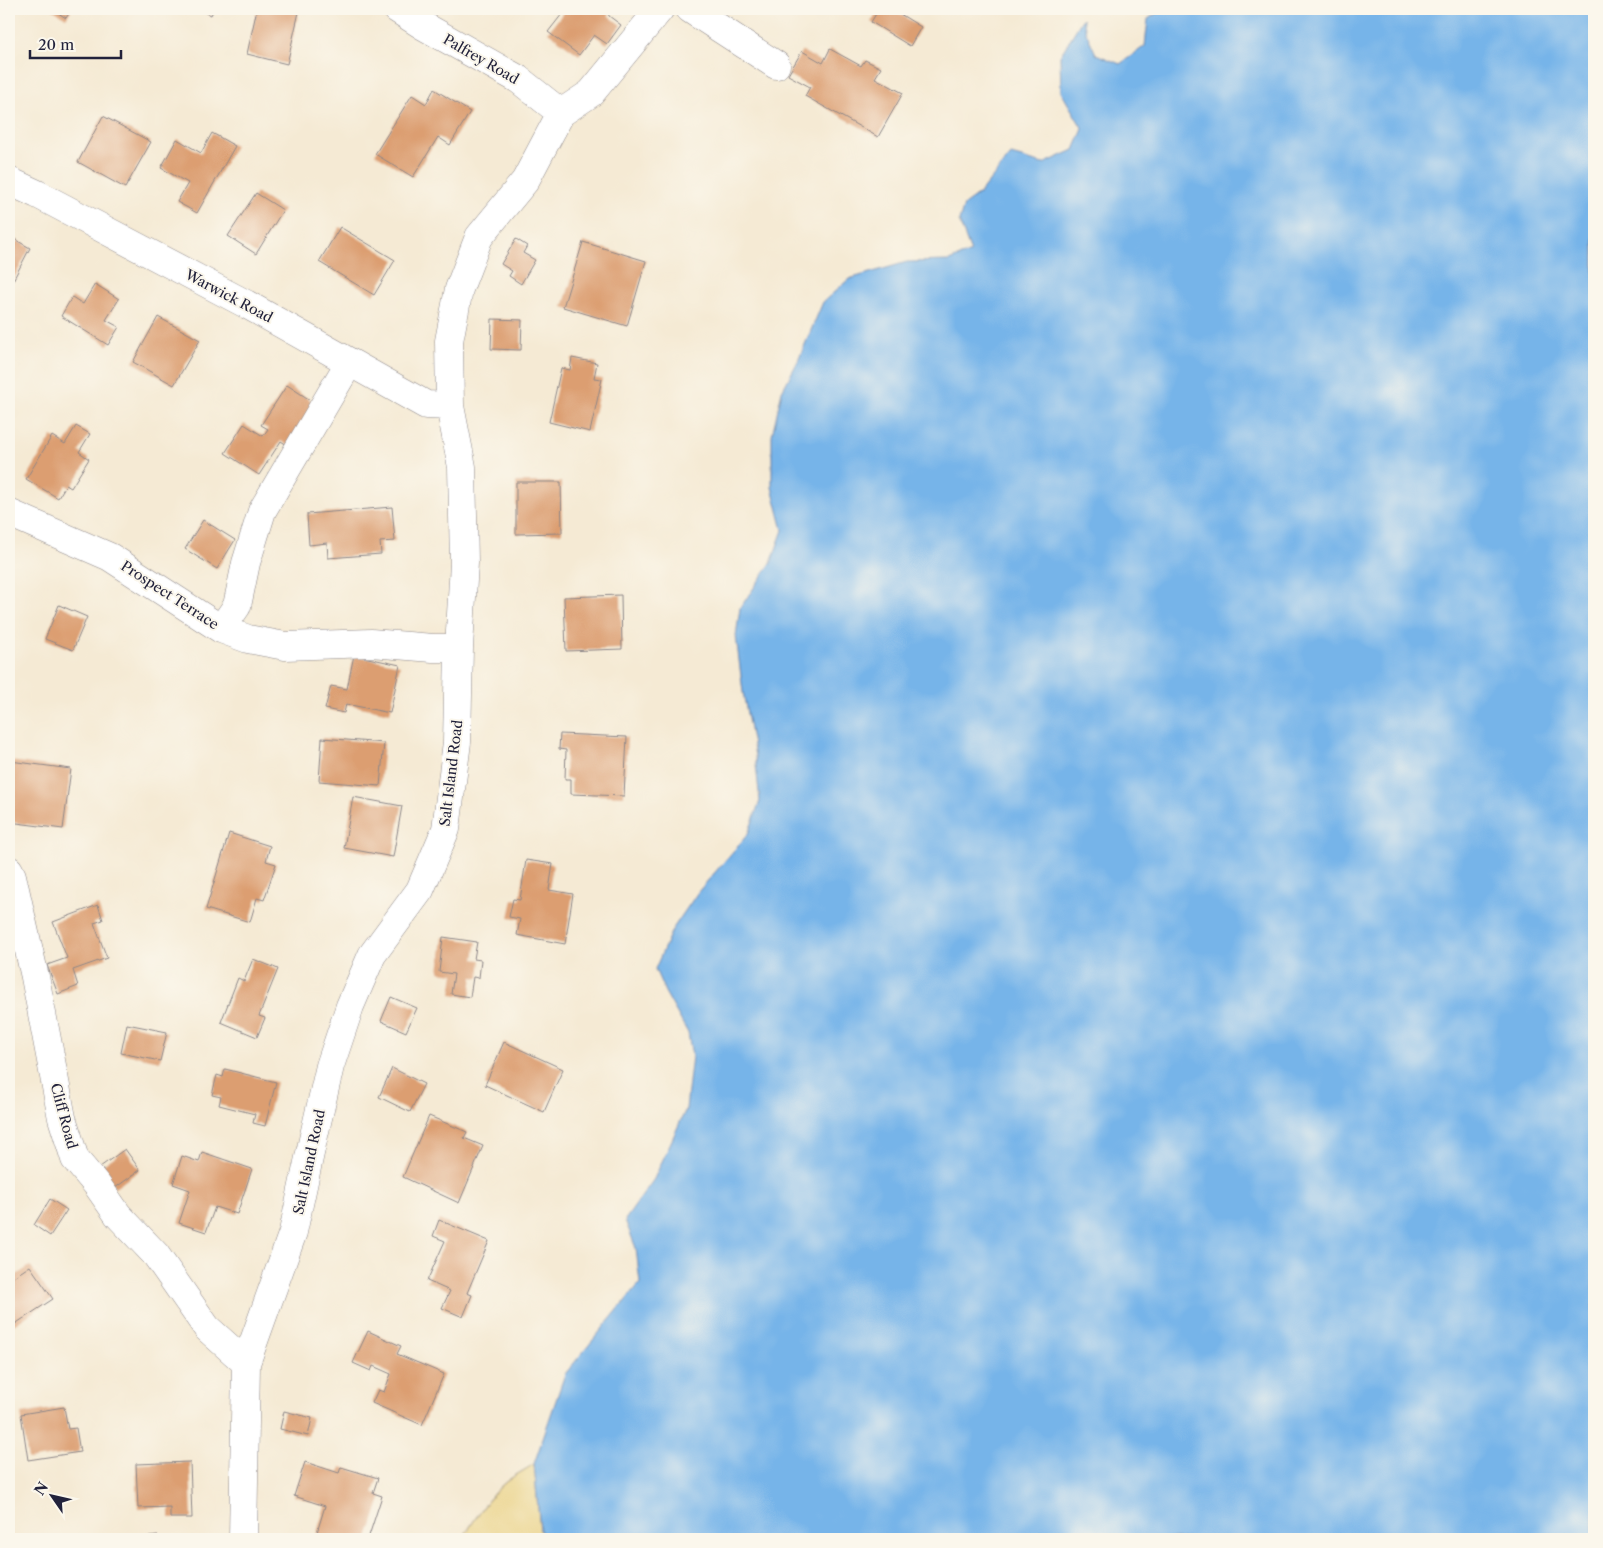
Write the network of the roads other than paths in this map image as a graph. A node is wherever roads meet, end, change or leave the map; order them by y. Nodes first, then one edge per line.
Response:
1 (397, 9) edge
2 (660, 9) edge
3 (690, 9) edge
4 (776, 65) dead end
5 (560, 114) junction
6 (9, 181) edge
7 (349, 362) junction
8 (450, 406) junction
9 (9, 513) edge
10 (221, 629) junction
11 (459, 648) junction
12 (9, 870) edge
13 (246, 1363) junction
14 (243, 1539) edge

1 - 5 street, Palfrey Road
2 - 5 street, Salt Island Road
3 - 4 street
5 - 8 street, Salt Island Road
6 - 7 street, Warwick Road
7 - 8 street, Warwick Road
7 - 10 street
8 - 11 street, Salt Island Road
9 - 10 street, Prospect Terrace
10 - 11 street, Prospect Terrace
11 - 13 street, Salt Island Road
12 - 13 street, Cliff Road
13 - 14 street, Salt Island Road

